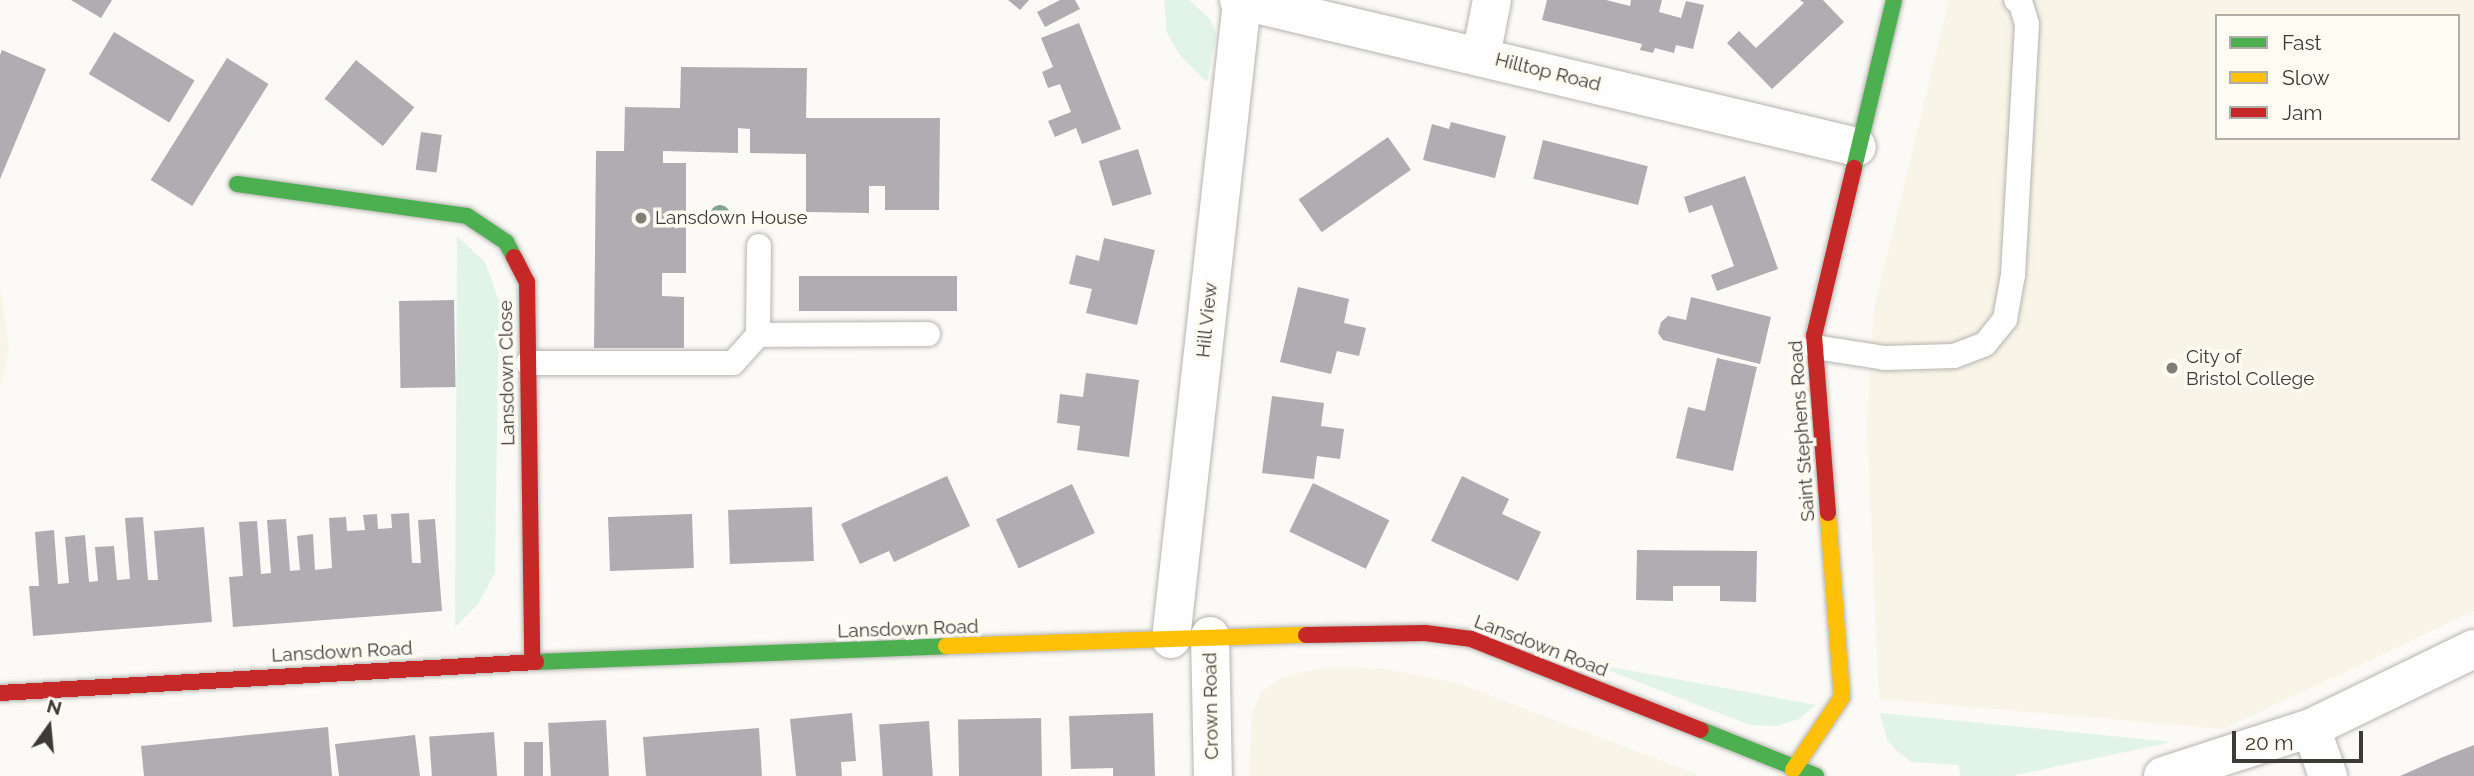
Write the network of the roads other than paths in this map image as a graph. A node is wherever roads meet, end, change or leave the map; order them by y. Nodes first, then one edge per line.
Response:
1 (1492, 0) edge
2 (1894, 0) edge
3 (2016, 0) edge
4 (1240, 1) edge
5 (1481, 56) junction
6 (1857, 147) junction
7 (237, 184) dead end
8 (759, 246) dead end
9 (928, 334) dead end
10 (758, 335) junction
11 (1815, 347) junction
12 (528, 363) junction
13 (1210, 636) junction
14 (1171, 639) junction
15 (2474, 649) edge
16 (532, 662) junction
17 (0, 693) edge
18 (2311, 728) junction
19 (1793, 770) junction
20 (1213, 776) edge
21 (1816, 776) edge
22 (2163, 776) edge
23 (2328, 776) edge

1 - 5 street
2 - 6 street, Saint Stephens Road
3 - 11 lane
4 - 5 street, Hilltop Road
4 - 14 street, Hill View
5 - 6 street, Hilltop Road
6 - 11 street, Saint Stephens Road
7 - 12 street, Lansdown Close
8 - 10 lane
9 - 10 lane
10 - 12 lane
11 - 19 street, Saint Stephens Road
12 - 16 street, Lansdown Close
13 - 14 street, Lansdown Road
13 - 19 street, Lansdown Road
13 - 20 street, Crown Road
14 - 16 street, Lansdown Road
15 - 18 street
16 - 17 street, Lansdown Road
18 - 22 street
18 - 23 street
19 - 21 street, Lansdown Road

